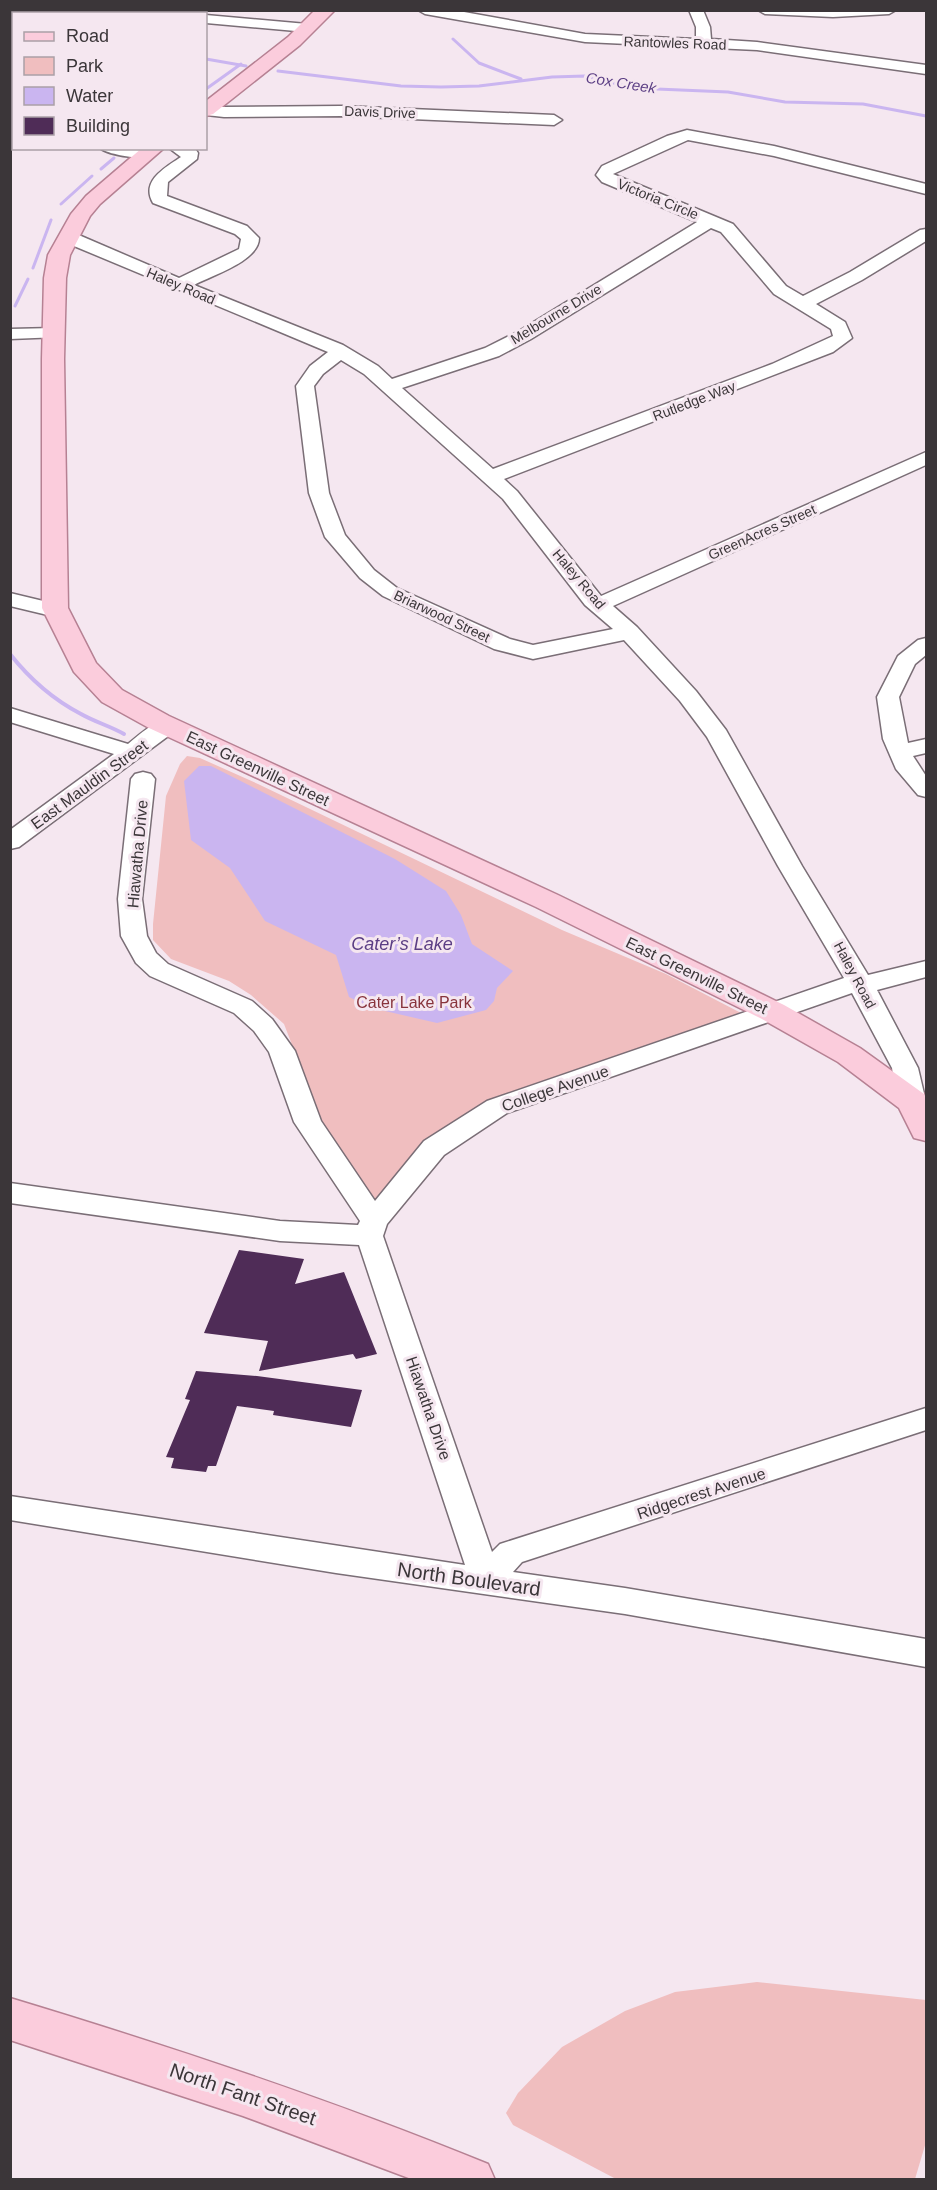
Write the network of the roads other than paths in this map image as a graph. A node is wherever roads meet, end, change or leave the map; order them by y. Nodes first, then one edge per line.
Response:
1 (326, 10) edge
2 (425, 10) edge
3 (696, 10) edge
4 (765, 10) edge
5 (889, 10) edge
6 (207, 19) edge
7 (308, 28) junction
8 (704, 43) junction
9 (927, 70) edge
10 (207, 109) edge
11 (207, 110) edge
12 (554, 120) dead end
13 (182, 150) edge
14 (152, 151) edge
15 (927, 189) edge
16 (712, 220) junction
17 (927, 234) edge
18 (69, 237) junction
19 (179, 285) junction
20 (802, 304) junction
21 (54, 333) junction
22 (10, 334) edge
23 (342, 352) junction
24 (389, 386) junction
25 (927, 458) edge
26 (491, 477) junction
27 (10, 599) edge
28 (598, 605) junction
29 (56, 611) junction
30 (629, 632) junction
31 (927, 645) edge
32 (10, 715) edge
33 (168, 726) junction
34 (927, 746) edge
35 (132, 752) junction
36 (900, 752) junction
37 (143, 779) dead end
38 (927, 790) edge
39 (10, 842) edge
40 (927, 969) edge
41 (859, 984) junction
42 (773, 1012) junction
43 (920, 1112) edge
44 (10, 1192) edge
45 (371, 1229) junction
46 (927, 1419) edge
47 (10, 1508) edge
48 (486, 1581) junction
49 (927, 1653) edge
50 (10, 2019) edge
51 (471, 2180) edge

1 - 7 main road
2 - 8 street, Rantowles Road
3 - 8 street
4 - 5 street
6 - 7 street
7 - 10 main road
8 - 9 street, Rantowles Road
11 - 12 street, Davis Drive
13 - 19 street
14 - 18 main road, East Greenville Street
15 - 16 street, Victoria Circle
16 - 20 street, Victoria Circle
16 - 24 street, Melbourne Drive
17 - 20 street
18 - 19 street, Haley Road
18 - 21 main road, East Greenville Street
19 - 23 street, Haley Road
20 - 26 street, Rutledge Way
21 - 22 street
21 - 29 main road, East Greenville Street
23 - 24 street, Haley Road
23 - 30 street, Briarwood Street
24 - 26 street, Haley Road
25 - 28 street, GreenAcres Street
26 - 28 street, Haley Road
27 - 29 street
28 - 30 street, Haley Road
29 - 33 main road, East Greenville Street
30 - 41 street, Haley Road
31 - 36 street
32 - 35 street
33 - 35 street, East Mauldin Street
33 - 42 main road, East Greenville Street
34 - 36 street
35 - 39 street, East Mauldin Street
36 - 38 street
37 - 45 street, Hiawatha Drive
40 - 41 street, College Avenue
41 - 42 street, College Avenue
41 - 43 street, Haley Road
42 - 43 main road, East Greenville Street
42 - 45 street, College Avenue
44 - 45 street
45 - 48 street, Hiawatha Drive
46 - 48 street, Ridgecrest Avenue
47 - 48 street, North Boulevard
48 - 49 street, North Boulevard
50 - 51 main road, North Fant Street

